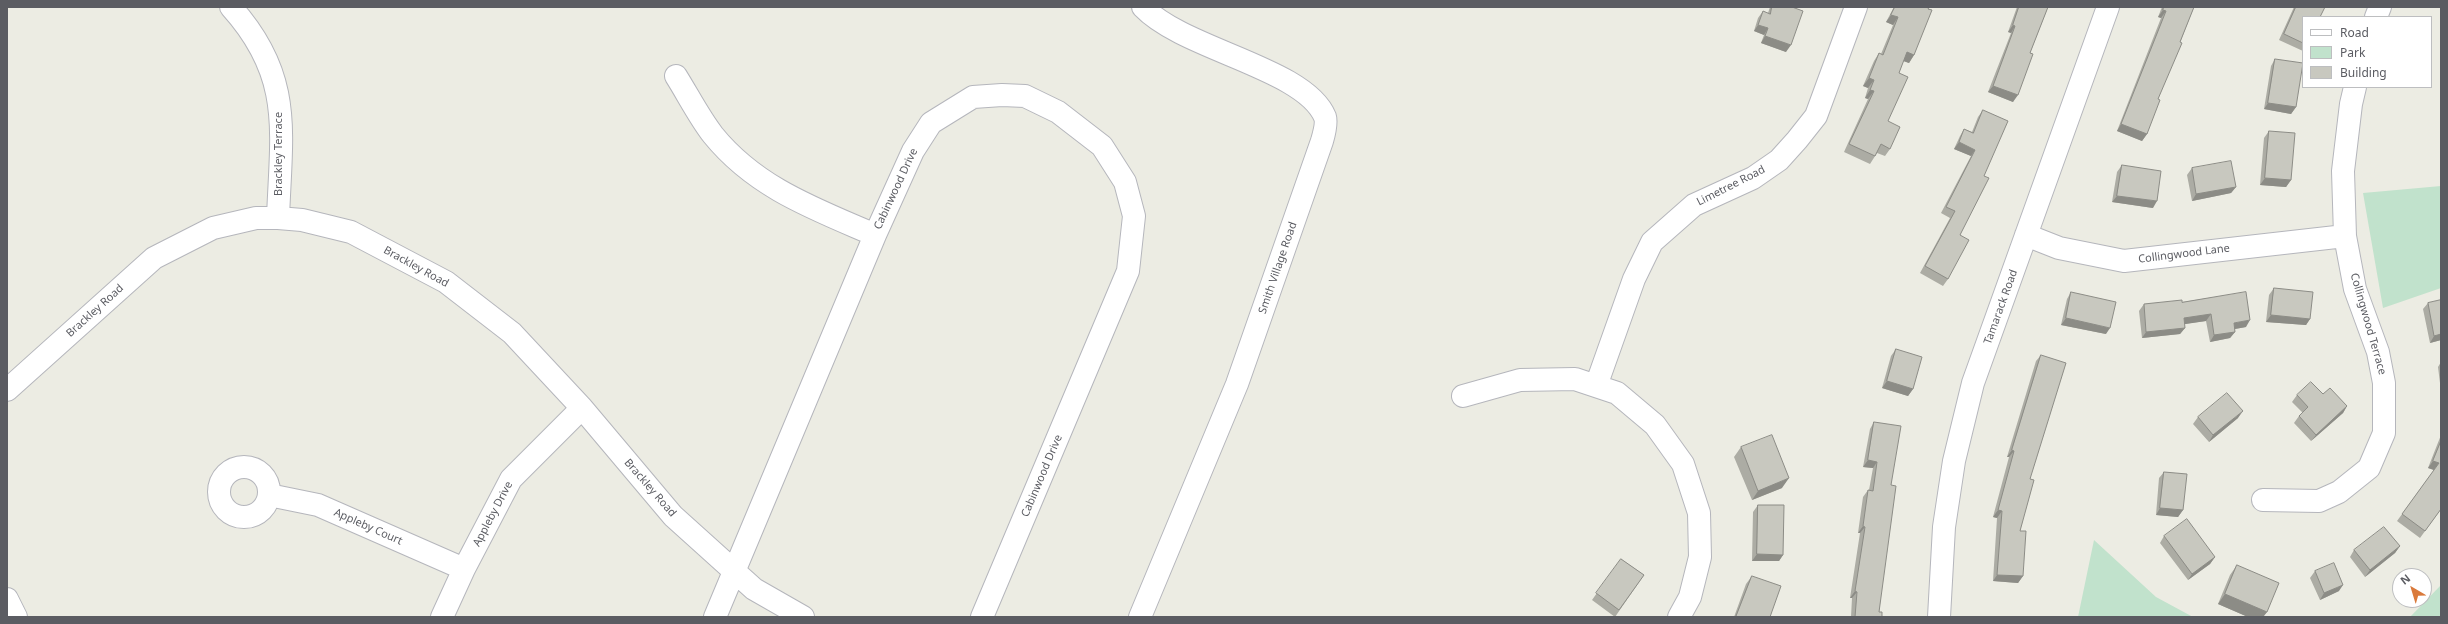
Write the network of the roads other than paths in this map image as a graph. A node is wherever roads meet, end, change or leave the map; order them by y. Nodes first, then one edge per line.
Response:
1 (231, 7) edge
2 (1143, 7) edge
3 (1856, 7) edge
4 (2108, 7) edge
5 (676, 76) dead end
6 (2355, 88) edge
7 (278, 218) junction
8 (875, 235) junction
9 (2026, 235) junction
10 (2345, 236) junction
11 (1596, 386) junction
12 (7, 390) edge
13 (1463, 396) dead end
14 (582, 408) junction
15 (269, 495) dead end
16 (2263, 500) dead end
17 (464, 569) junction
18 (734, 572) junction
19 (7, 599) edge
20 (16, 617) edge
21 (442, 617) edge
22 (715, 617) edge
23 (803, 617) edge
24 (982, 617) edge
25 (1140, 617) edge
26 (1679, 617) edge
27 (1939, 617) edge

1 - 7 street, Brackley Terrace
2 - 25 street, Smith Village Road
3 - 11 street, Limetree Road
4 - 9 street, Tamarack Road
5 - 8 street
6 - 10 street, Collingwood Terrace
7 - 12 street, Brackley Road
7 - 14 street, Brackley Road
8 - 18 street, Cabinwood Drive
8 - 24 street, Cabinwood Drive
9 - 10 street, Collingwood Lane
9 - 27 street, Tamarack Road
10 - 16 street, Collingwood Terrace
11 - 13 street
11 - 26 street
14 - 17 street, Appleby Drive
14 - 18 street, Brackley Road
15 - 17 street, Appleby Court
17 - 21 street, Appleby Drive
18 - 22 street, Cabinwood Drive
18 - 23 street, Brackley Road
19 - 20 street

